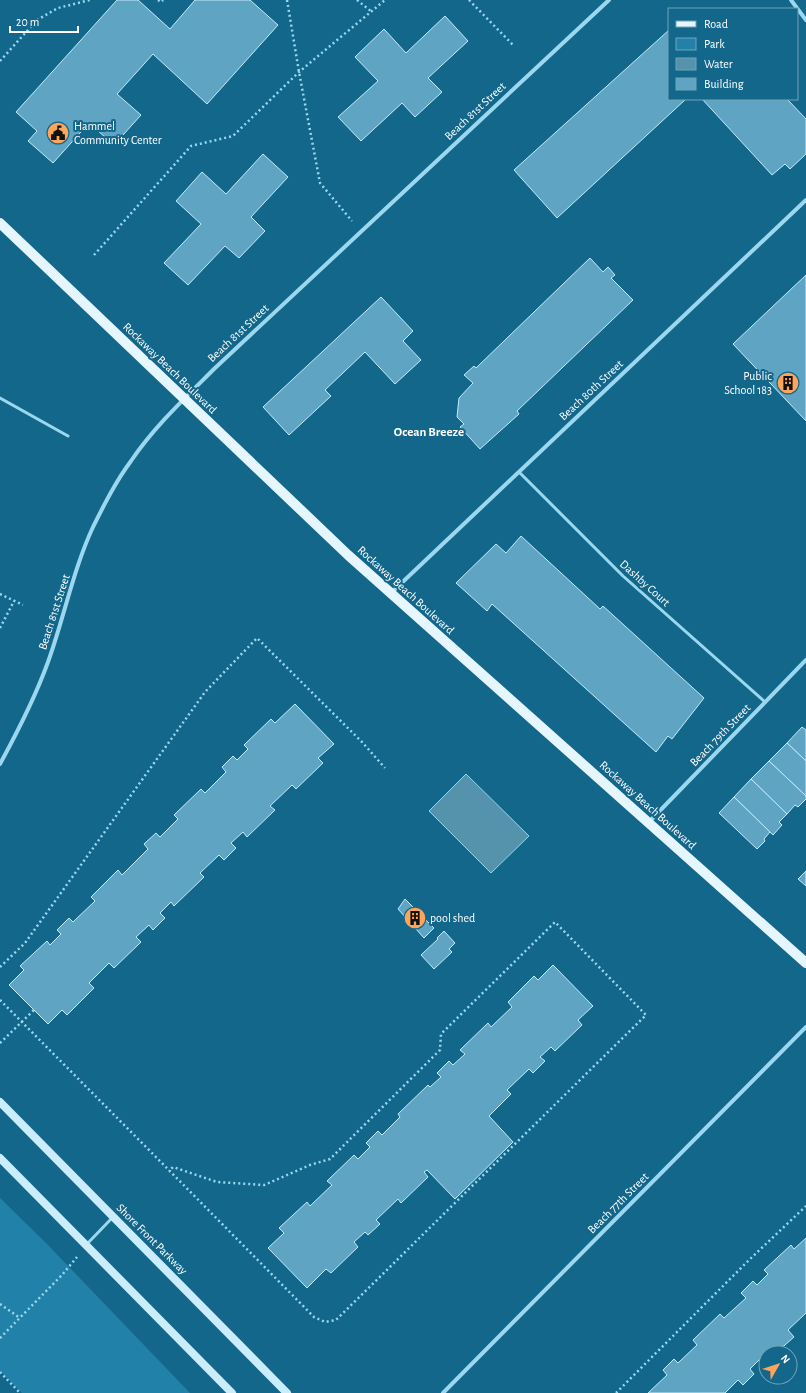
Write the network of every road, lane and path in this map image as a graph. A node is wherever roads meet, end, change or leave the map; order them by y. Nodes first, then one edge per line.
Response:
1 (90, 0) edge
2 (158, 0) edge
3 (163, 0) edge
4 (287, 0) edge
5 (357, 0) edge
6 (385, 0) edge
7 (469, 0) edge
8 (608, 0) edge
9 (790, 0) edge
10 (796, 8) edge
11 (798, 10) edge
12 (372, 12) junction
13 (806, 20) edge
14 (514, 46) dead end
15 (0, 62) edge
16 (299, 72) junction
17 (806, 200) edge
18 (0, 223) edge
19 (361, 231) junction
20 (94, 255) dead end
21 (0, 398) edge
22 (184, 400) junction
23 (68, 436) dead end
24 (519, 472) junction
25 (390, 593) junction
26 (0, 594) edge
27 (14, 601) junction
28 (23, 605) dead end
29 (0, 628) edge
30 (806, 660) edge
31 (765, 702) junction
32 (0, 764) edge
33 (385, 768) dead end
34 (648, 823) junction
35 (806, 963) edge
36 (0, 967) edge
37 (0, 1000) edge
38 (34, 1010) dead end
39 (22, 1022) junction
40 (806, 1026) edge
41 (0, 1043) edge
42 (0, 1102) edge
43 (0, 1158) edge
44 (169, 1171) junction
45 (806, 1206) edge
46 (114, 1217) junction
47 (86, 1245) junction
48 (0, 1304) edge
49 (20, 1318) junction
50 (0, 1338) edge
51 (0, 1372) edge
52 (20, 1393) edge
53 (232, 1393) edge
54 (287, 1393) edge
55 (443, 1393) edge
56 (616, 1393) edge

1 - 15 path
2 - 3 path
4 - 16 path
5 - 12 path
6 - 12 path
7 - 14 path
8 - 19 street, Beach 81st Street
9 - 10 street
11 - 13 street
12 - 16 path
16 - 19 path
16 - 20 path
17 - 24 street, Beach 80th Street
18 - 22 main road, Rockaway Beach Boulevard
19 - 22 street, Beach 81st Street
21 - 23 lane
22 - 25 main road, Rockaway Beach Boulevard
22 - 32 street, Beach 81st Street
24 - 25 street, Beach 80th Street
24 - 31 lane, Dashby Court
25 - 34 main road, Rockaway Beach Boulevard
26 - 27 path
27 - 28 path
27 - 29 path
30 - 31 street, Beach 79th Street
31 - 34 street, Beach 79th Street
33 - 36 path
34 - 35 main road, Rockaway Beach Boulevard
37 - 39 path
38 - 39 path
39 - 41 path
39 - 44 path
40 - 55 street, Beach 77th Street
42 - 46 street, Shore Front Parkway
43 - 47 street
44 - 44 path
45 - 56 path
46 - 47 lane
46 - 54 street, Shore Front Parkway
47 - 49 path
47 - 53 street
48 - 49 path
49 - 50 path
51 - 52 path

